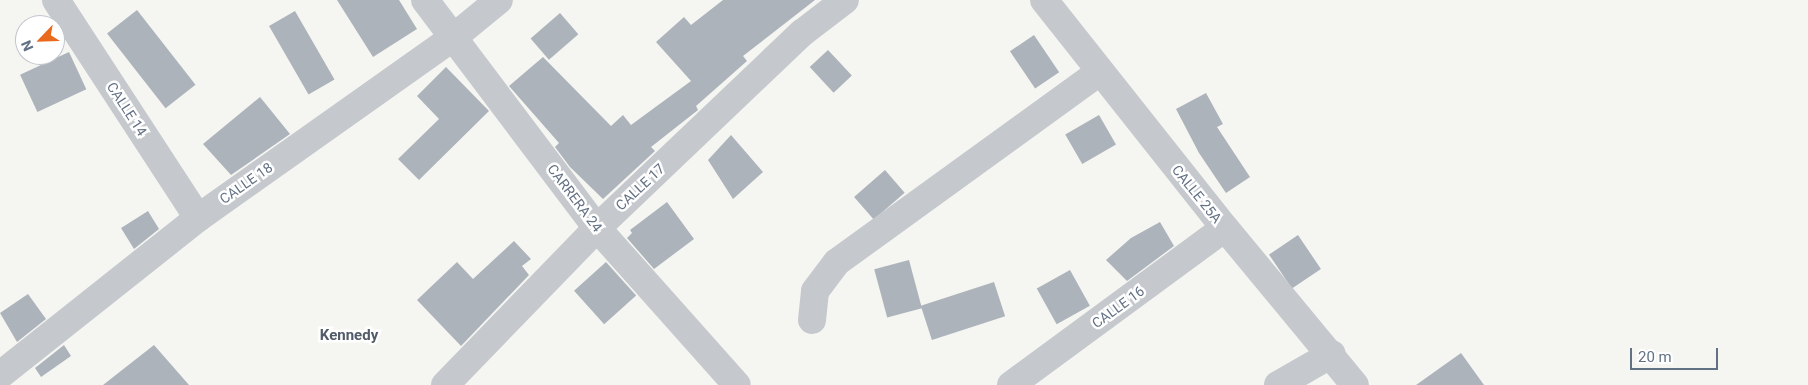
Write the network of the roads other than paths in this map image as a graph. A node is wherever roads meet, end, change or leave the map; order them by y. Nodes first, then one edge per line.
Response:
1 (56, 0) edge
2 (426, 0) edge
3 (499, 0) edge
4 (845, 0) edge
5 (1044, 0) edge
6 (454, 37) junction
7 (1099, 72) junction
8 (198, 218) junction
9 (597, 228) junction
10 (1225, 228) junction
11 (812, 320) dead end
12 (1332, 354) junction
13 (0, 375) edge
14 (445, 385) edge
15 (736, 385) edge
16 (1011, 385) edge
17 (1278, 385) edge
18 (1355, 385) edge

1 - 8 street, CALLE 14
2 - 6 street, CARRERA 24
3 - 6 street, CALLE 18
4 - 9 street, CALLE 17
5 - 7 street, CALLE 25A
6 - 8 street, CALLE 18
6 - 9 street, CARRERA 24
7 - 10 street, CALLE 25A
7 - 11 street
8 - 13 street, CALLE 18
9 - 14 street, CALLE 17
9 - 15 street, CARRERA 24
10 - 12 street, CALLE 25A
10 - 16 street, CALLE 16
12 - 17 street
12 - 18 street, CALLE 25A

